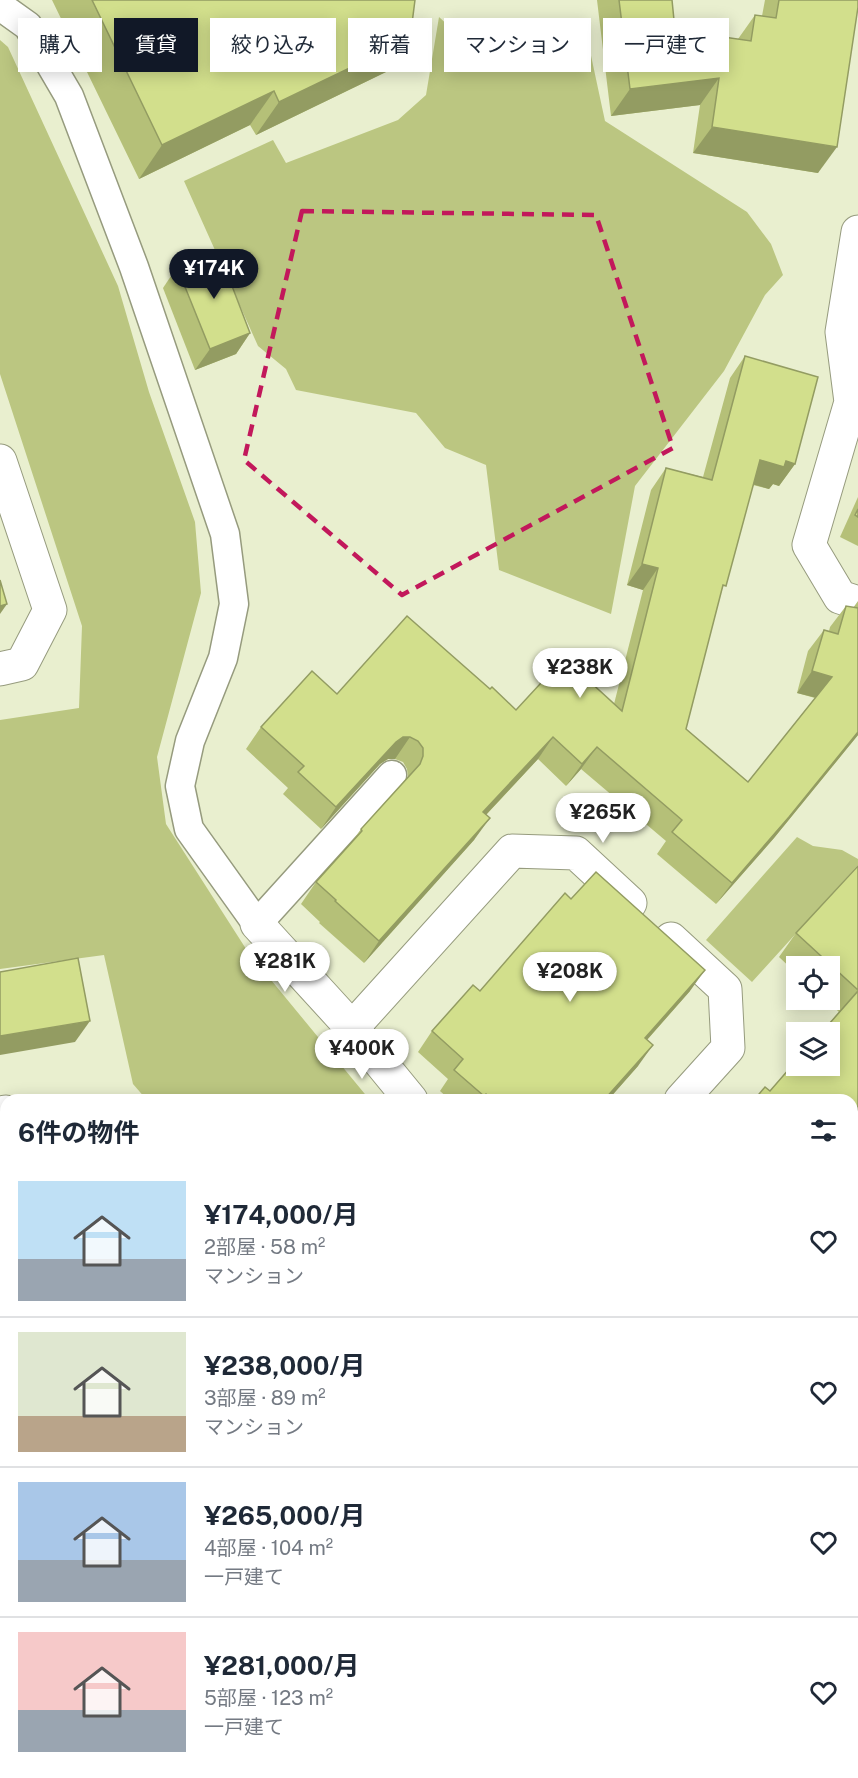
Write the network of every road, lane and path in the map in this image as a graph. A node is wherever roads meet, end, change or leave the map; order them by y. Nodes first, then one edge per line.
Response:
1 (0, 6) edge
2 (858, 232) edge
3 (0, 461) edge
4 (858, 603) edge
5 (0, 669) edge
6 (393, 775) dead end
7 (257, 924) junction
8 (352, 1028) junction
9 (406, 1094) edge
10 (686, 1094) edge

1 - 7 lane
2 - 4 street
3 - 5 street
6 - 7 lane
7 - 8 street
8 - 9 street
8 - 10 street

